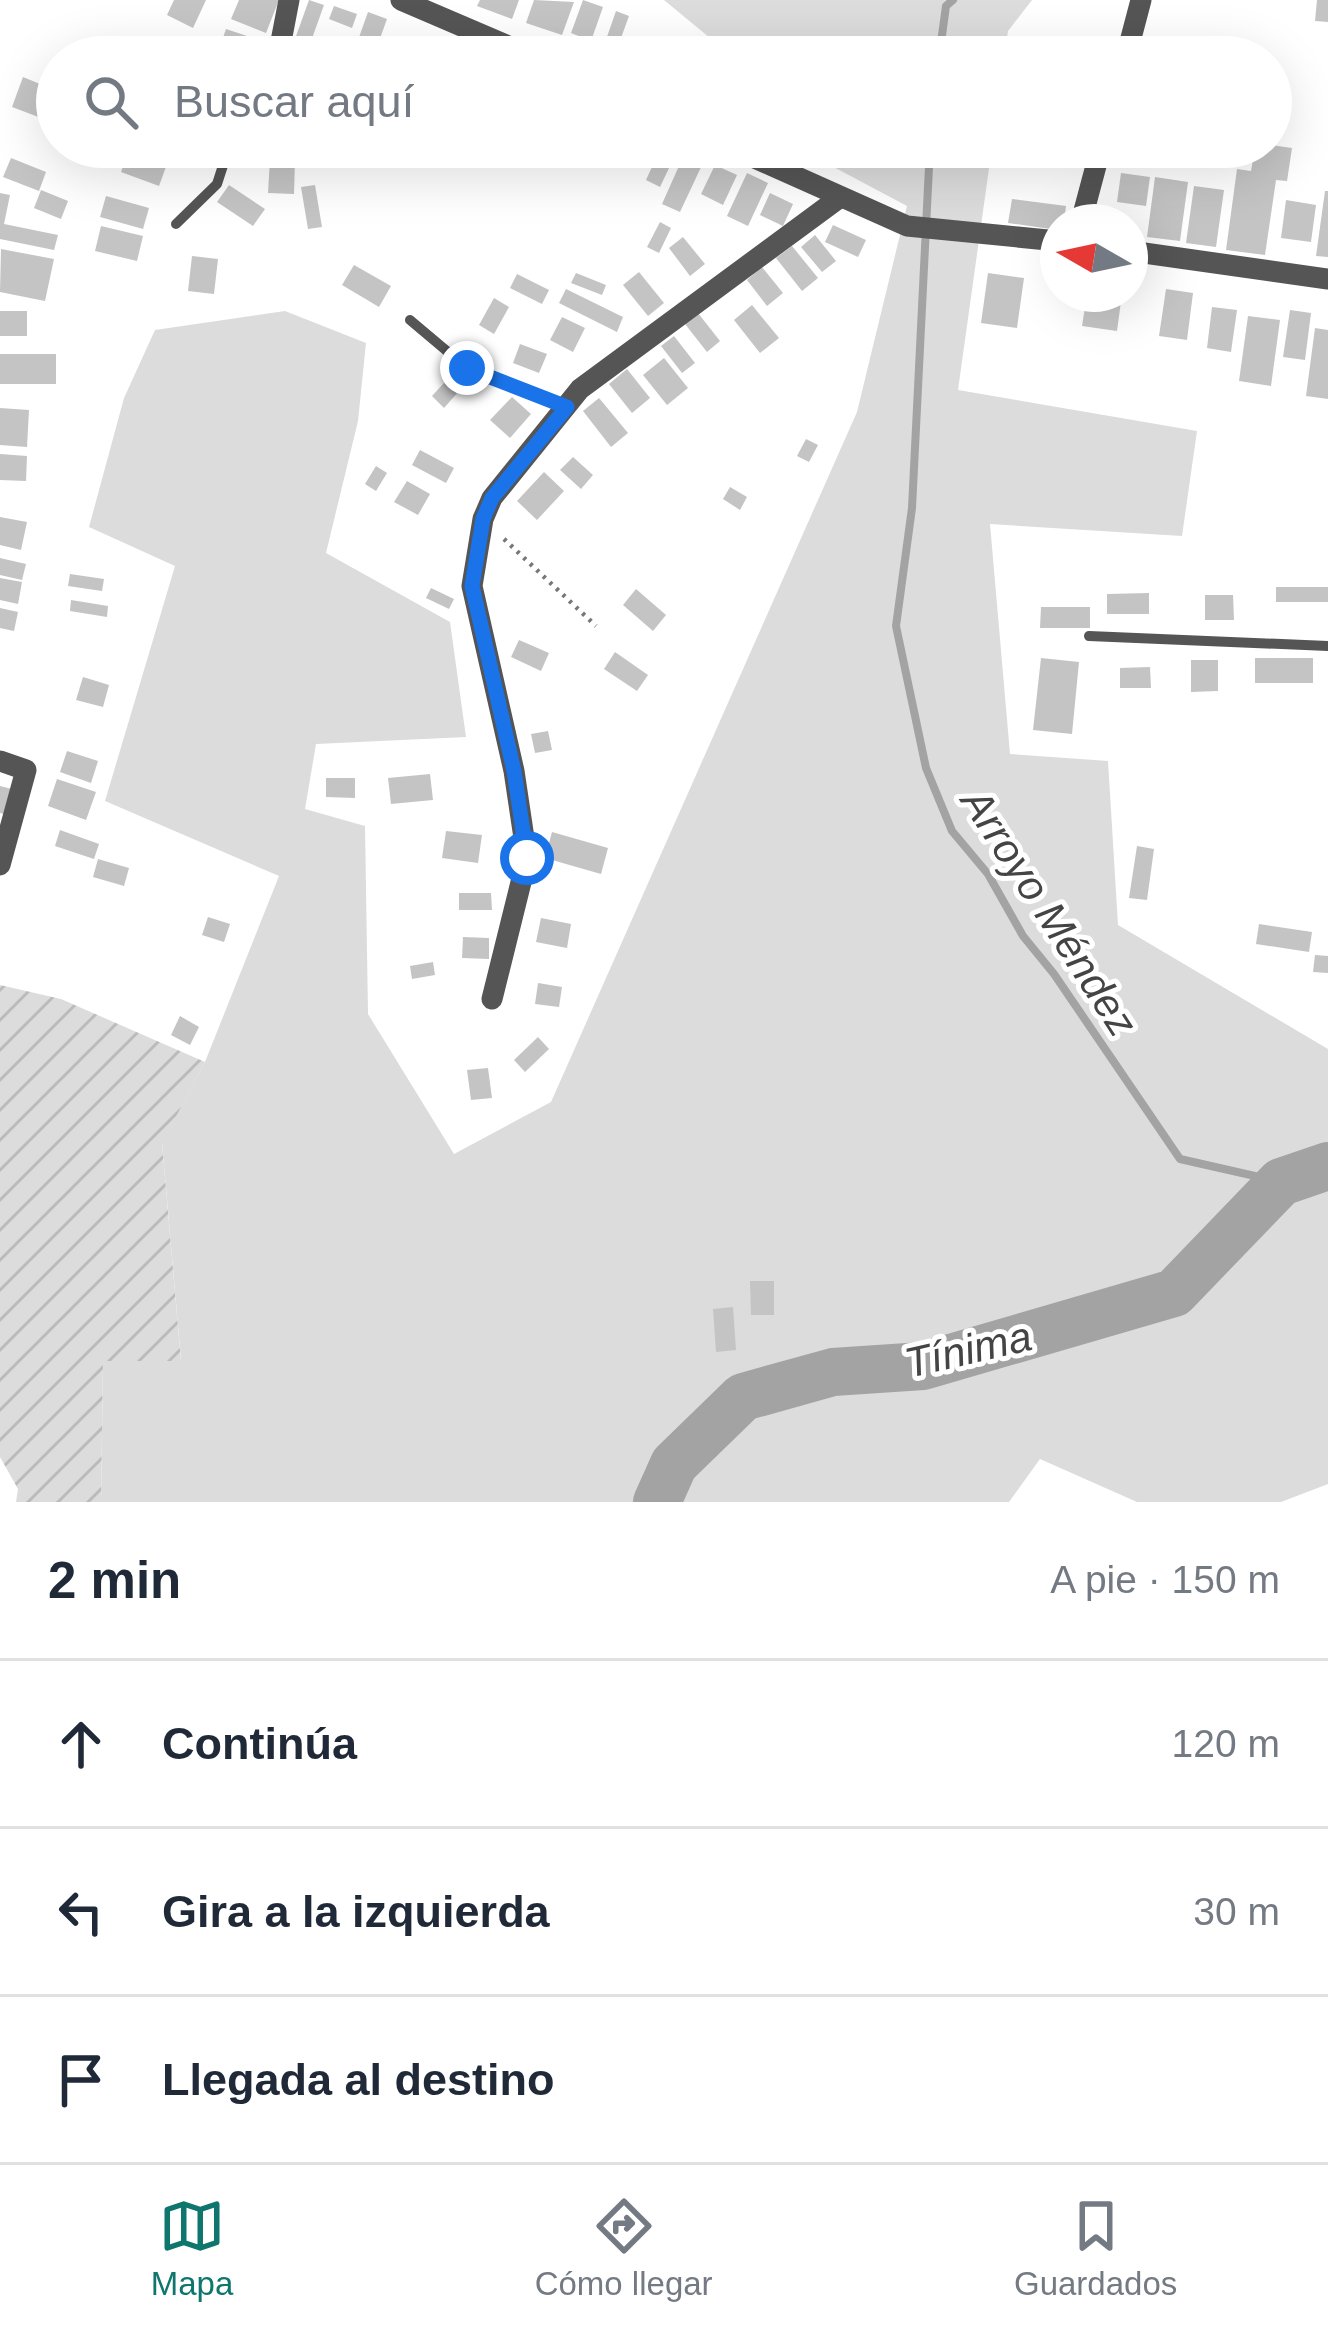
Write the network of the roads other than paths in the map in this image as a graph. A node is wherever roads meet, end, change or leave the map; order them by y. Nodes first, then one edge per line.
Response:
1 (289, 0) edge
2 (401, 0) edge
3 (1142, 0) edge
4 (282, 36) edge
5 (485, 36) edge
6 (1132, 36) edge
7 (222, 168) edge
8 (776, 168) edge
9 (1095, 168) edge
10 (839, 197) junction
11 (1086, 204) edge
12 (176, 224) dead end
13 (1040, 239) edge
14 (1148, 254) edge
15 (1328, 279) edge
16 (410, 320) dead end
17 (567, 407) junction
18 (1089, 636) dead end
19 (1328, 646) edge
20 (0, 761) edge
21 (0, 865) edge
22 (492, 999) dead end

1 - 4 street
2 - 5 street
3 - 6 street
7 - 12 lane
8 - 10 street
9 - 11 street
10 - 13 street
10 - 17 street
14 - 15 street
16 - 17 lane
17 - 22 street
18 - 19 lane
20 - 21 street

